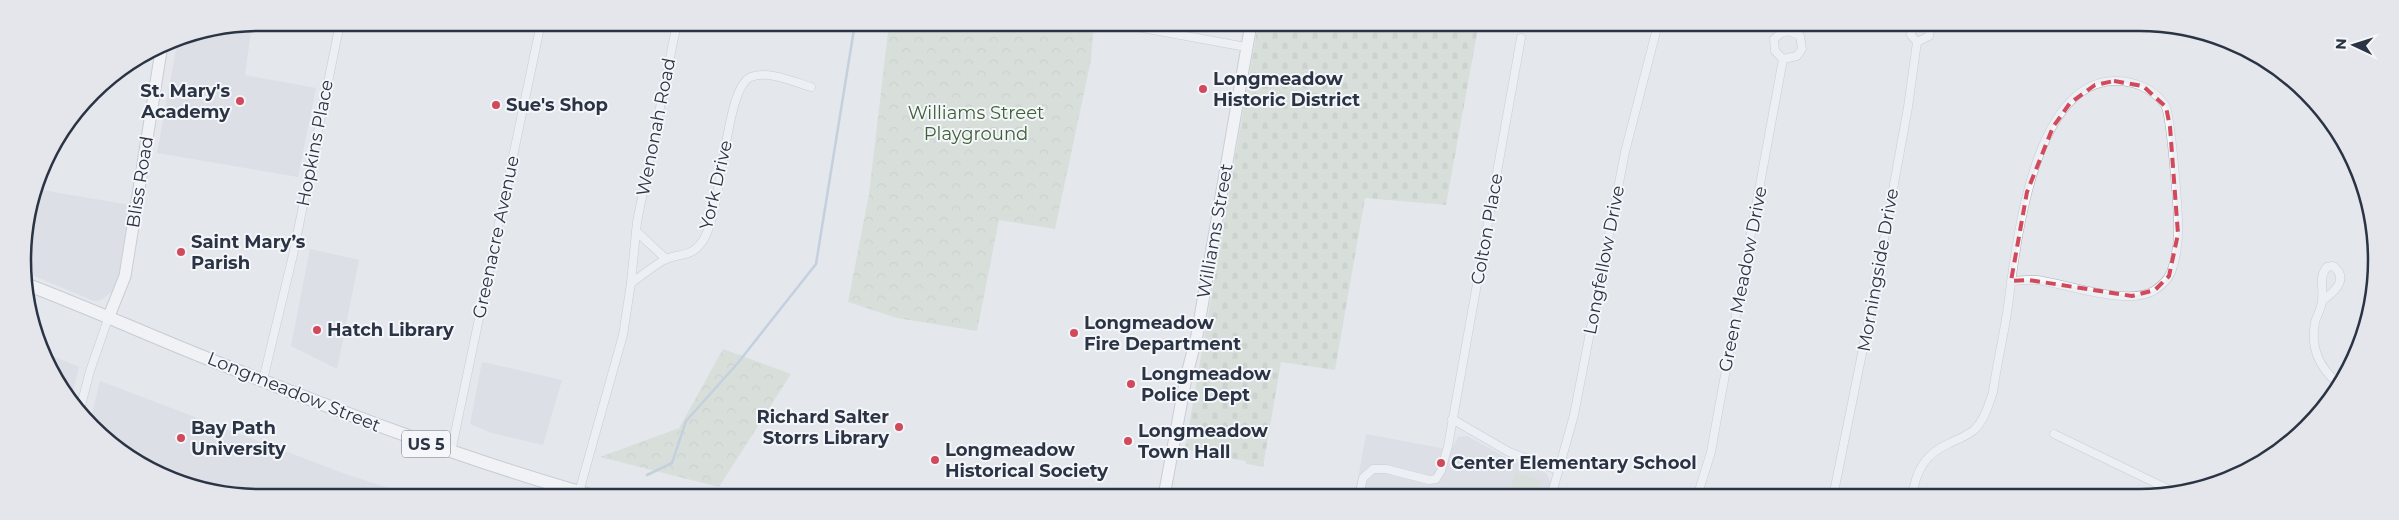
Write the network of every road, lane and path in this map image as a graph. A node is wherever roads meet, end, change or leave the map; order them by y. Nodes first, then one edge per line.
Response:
1 (338, 31) edge
2 (539, 31) edge
3 (675, 31) edge
4 (1159, 31) edge
5 (1249, 31) edge
6 (1656, 31) edge
7 (1784, 31) edge
8 (1794, 31) edge
9 (1911, 31) edge
10 (1930, 31) edge
11 (1521, 38) dead end
12 (1916, 42) junction
13 (1246, 47) junction
14 (161, 54) edge
15 (1784, 59) junction
16 (811, 87) dead end
17 (636, 231) junction
18 (666, 259) junction
19 (2011, 282) junction
20 (631, 283) junction
21 (33, 287) edge
22 (2322, 300) dead end
23 (109, 316) junction
24 (2334, 379) edge
25 (263, 380) junction
26 (82, 403) edge
27 (1452, 419) junction
28 (2054, 434) dead end
29 (451, 452) junction
30 (1558, 470) junction
31 (2164, 487) edge
32 (569, 489) edge
33 (580, 489) edge
34 (1165, 489) edge
35 (1361, 489) edge
36 (1553, 489) edge
37 (1699, 489) edge
38 (1835, 489) edge
39 (1914, 489) edge

1 - 25 street, Hopkins Place
2 - 29 street, Greenacre Avenue
3 - 17 street, Wenonah Road
4 - 13 street
5 - 13 main road, Williams Street
6 - 30 street, Longfellow Drive
7 - 15 street
8 - 15 street
9 - 12 street, Morningside Drive
10 - 12 street
11 - 27 street, Colton Place
12 - 38 street, Morningside Drive
13 - 34 main road, Williams Street
14 - 23 main road, Bliss Road
15 - 37 street, Green Meadow Drive
16 - 18 street, York Drive
17 - 18 street
17 - 20 street, Wenonah Road
18 - 20 street, York Drive
19 - 19 street
19 - 39 street
20 - 33 street
21 - 23 main road, Longmeadow Street / US 5
22 - 24 street
23 - 25 main road, Longmeadow Street / US 5
23 - 26 street
25 - 29 main road, Longmeadow Street / US 5
27 - 30 street
27 - 35 street, Colton Place
28 - 31 street
29 - 32 main road, Longmeadow Street / US 5
30 - 36 street, Longfellow Drive

